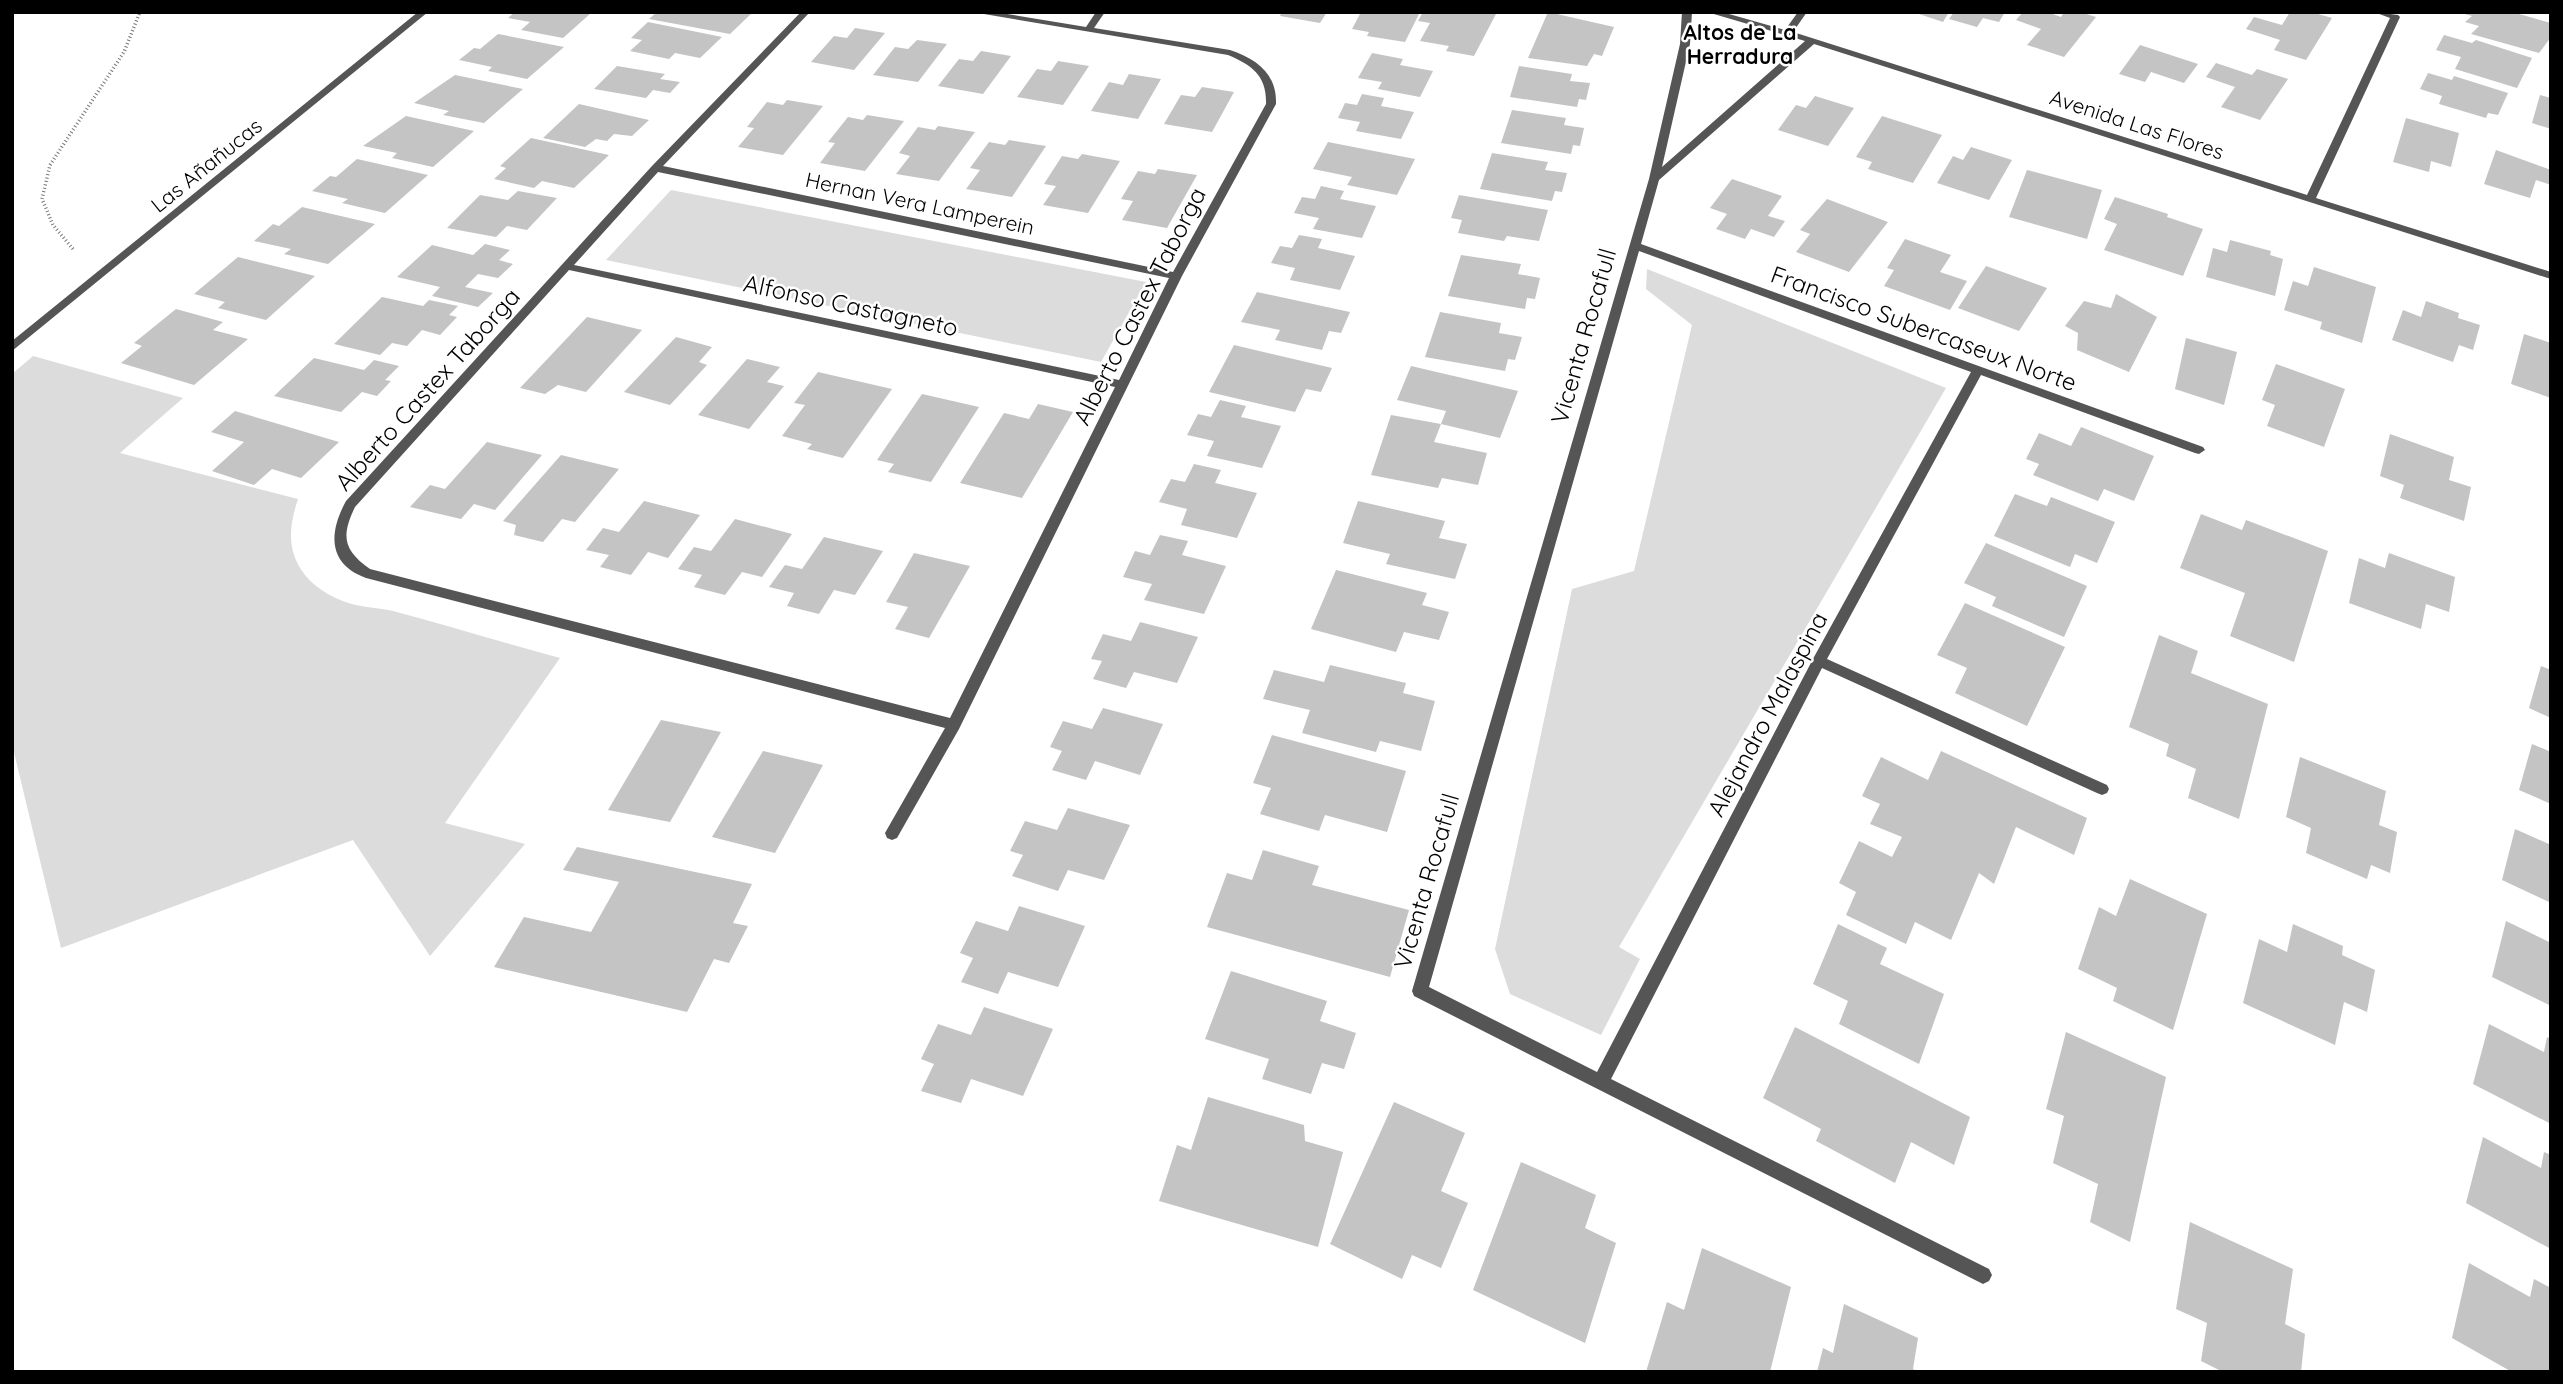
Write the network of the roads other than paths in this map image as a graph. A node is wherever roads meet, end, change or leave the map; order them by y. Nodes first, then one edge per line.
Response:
1 (424, 12) edge
2 (806, 12) edge
3 (976, 12) edge
4 (1101, 12) edge
5 (1687, 12) edge
6 (1711, 12) edge
7 (1749, 12) edge
8 (1803, 12) edge
9 (2378, 12) edge
10 (1044, 17) edge
11 (1742, 21) junction
12 (1089, 29) junction
13 (1787, 33) junction
14 (1812, 40) junction
15 (656, 169) junction
16 (1654, 179) junction
17 (2310, 200) junction
18 (1635, 246) junction
19 (569, 267) junction
20 (1176, 276) junction
21 (2551, 276) edge
22 (12, 347) edge
23 (1979, 370) junction
24 (1124, 385) junction
25 (2199, 450) dead end
26 (1819, 661) junction
27 (954, 725) junction
28 (2102, 789) dead end
29 (892, 833) dead end
30 (1601, 1082) junction
31 (1983, 1275) dead end

1 - 22 street, Las Añañucas
2 - 15 street, Alberto Castex Taborga
3 - 10 street, Alberto Castex Taborga
4 - 12 street
5 - 16 street, Vicenta Rocafull
6 - 11 street, Avenida Las Flores
7 - 11 street
8 - 13 street
9 - 17 street
10 - 12 street, Alberto Castex Taborga
11 - 13 street, Avenida Las Flores
12 - 20 street, Alberto Castex Taborga
13 - 14 street, Avenida Las Flores
14 - 16 street
14 - 17 street, Avenida Las Flores
15 - 19 street, Alberto Castex Taborga
15 - 20 street, Hernan Vera Lamperein
16 - 18 street, Vicenta Rocafull
17 - 21 street, Avenida Las Flores
18 - 23 street, Francisco Subercaseux Norte
18 - 30 street, Vicenta Rocafull
19 - 24 street, Alfonso Castagneto
19 - 27 street, Alberto Castex Taborga
20 - 24 street, Alberto Castex Taborga
23 - 25 street, Francisco Subercaseux Norte
23 - 26 street, Alejandro Malaspina
24 - 27 street, Alberto Castex Taborga
26 - 28 street
26 - 30 street, Alejandro Malaspina
27 - 29 street, Alberto Castex Taborga
30 - 31 street, Vicenta Rocafull

